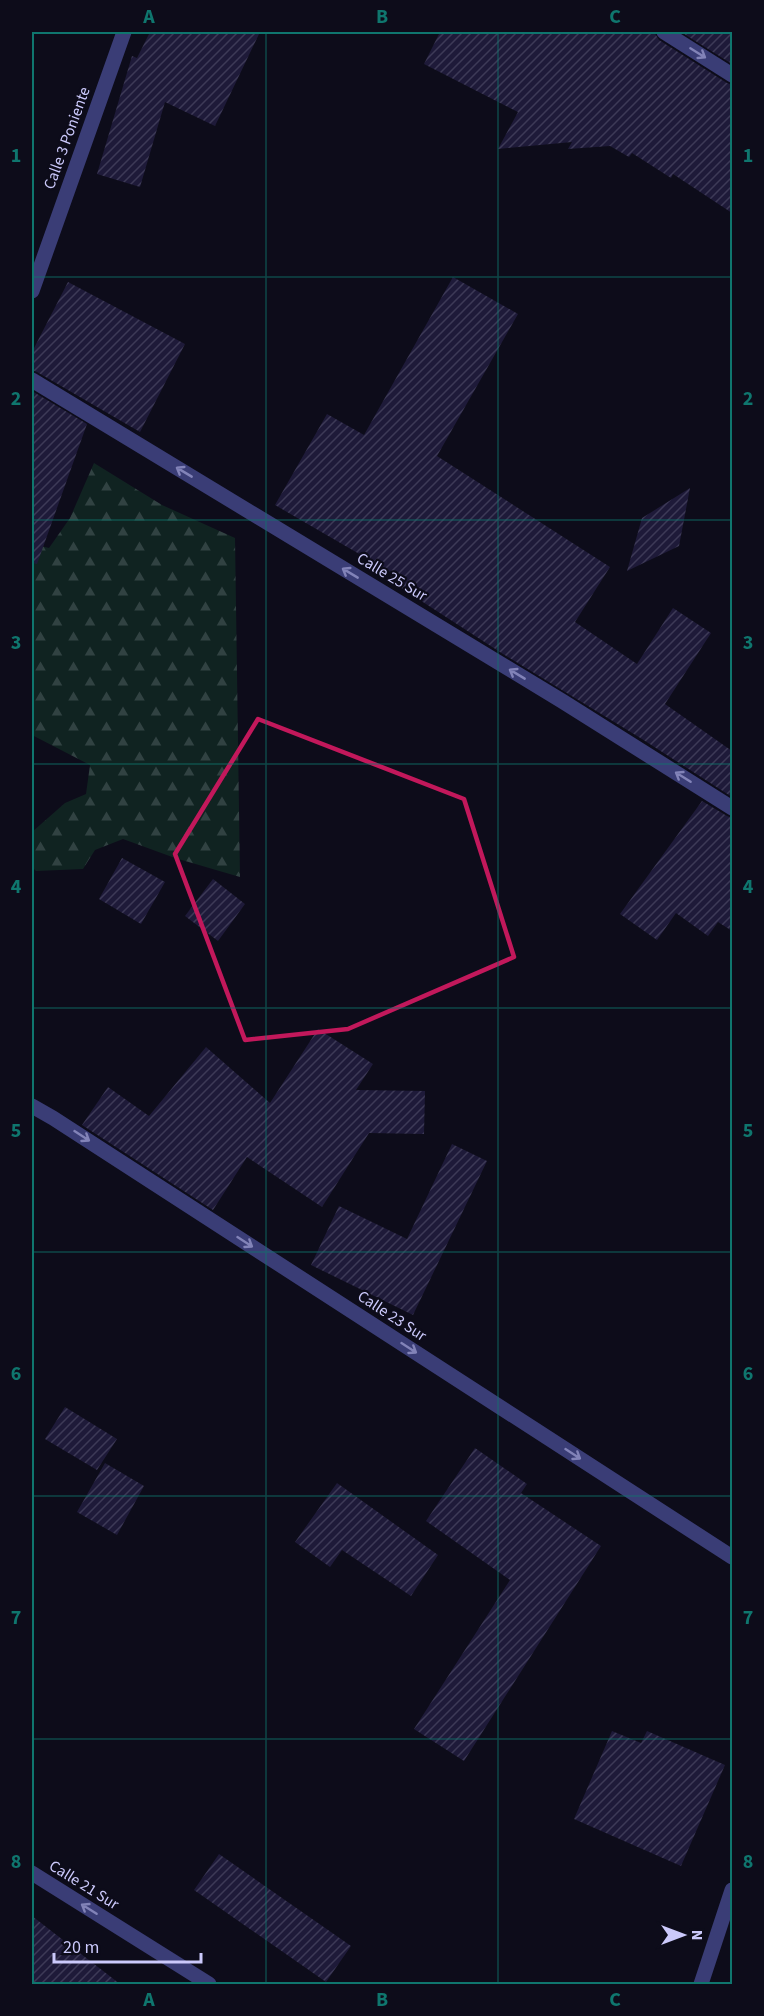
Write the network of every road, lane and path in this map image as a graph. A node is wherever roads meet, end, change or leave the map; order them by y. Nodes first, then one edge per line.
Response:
1 (124, 32) edge
2 (664, 32) edge
3 (732, 75) edge
4 (32, 291) edge
5 (32, 380) edge
6 (732, 808) edge
7 (32, 1106) edge
8 (732, 1557) edge
9 (32, 1873) edge
10 (732, 1890) edge
11 (209, 1984) edge
12 (701, 1984) edge

1 - 4 street, Calle 3 Poniente
2 -> 3 street
6 -> 5 street, Calle 25 Sur
7 -> 8 street, Calle 23 Sur
11 -> 9 street, Calle 21 Sur
10 - 12 street

